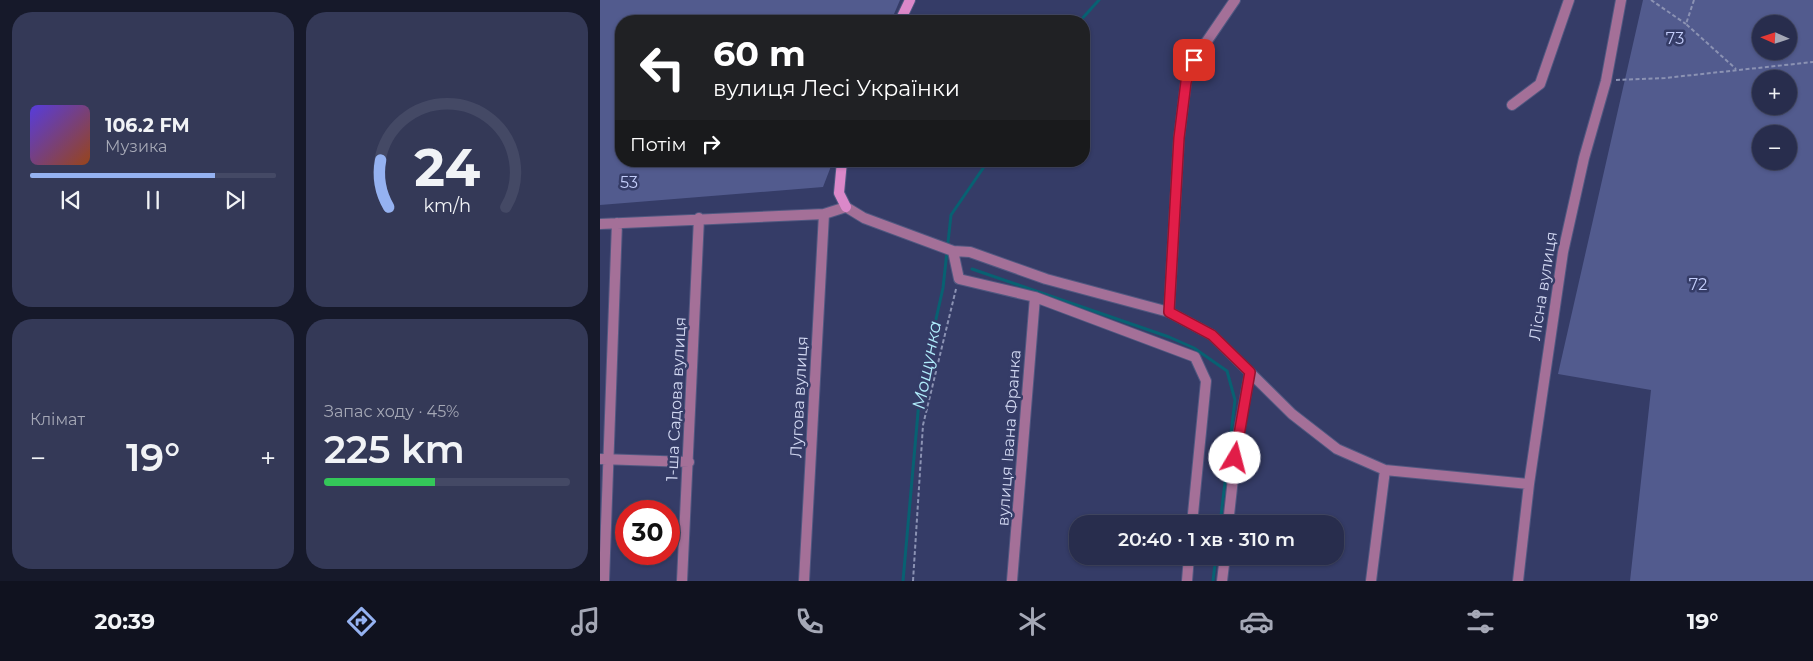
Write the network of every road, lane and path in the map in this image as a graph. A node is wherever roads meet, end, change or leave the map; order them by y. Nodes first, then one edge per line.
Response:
1 (910, 0) edge
2 (1234, 0) edge
3 (1569, 0) edge
4 (1621, 0) edge
5 (1652, 0) edge
6 (1694, 0) edge
7 (903, 15) edge
8 (1686, 24) junction
9 (1813, 62) edge
10 (1737, 70) junction
11 (1606, 80) junction
12 (1512, 105) dead end
13 (841, 167) edge
14 (846, 207) junction
15 (824, 214) junction
16 (699, 218) junction
17 (617, 223) junction
18 (600, 224) edge
19 (953, 251) junction
20 (959, 279) junction
21 (1035, 297) junction
22 (1169, 312) junction
23 (1250, 372) junction
24 (605, 459) edge
25 (689, 462) junction
26 (1385, 470) junction
27 (1529, 484) junction
28 (1193, 515) edge
29 (1229, 515) edge
30 (1188, 565) edge
31 (1224, 565) edge
32 (604, 581) edge
33 (682, 581) edge
34 (804, 581) edge
35 (913, 581) edge
36 (1012, 581) edge
37 (1187, 581) edge
38 (1222, 581) edge
39 (1371, 581) edge
40 (1518, 581) edge

1 - 7 street
2 - 22 street
3 - 12 street
4 - 11 street, Лісна вулиця
5 - 8 path
6 - 8 path
8 - 10 path
9 - 10 path
10 - 11 path
11 - 27 street, Лісна вулиця
13 - 14 street
14 - 15 street
14 - 19 street
15 - 16 street
15 - 34 street, Лугова вулиця
16 - 17 street
16 - 25 street, 1-ша Садова вулиця
17 - 18 street
17 - 24 street
19 - 20 street
19 - 22 street
20 - 21 street
20 - 35 path
21 - 28 street
21 - 36 street, вулиця Івана Франка
22 - 23 street
23 - 26 street
23 - 29 street
24 - 25 street
24 - 32 street
25 - 33 street, 1-ша Садова вулиця
26 - 27 street
26 - 39 street
27 - 40 street, Лісна вулиця
30 - 37 street
31 - 38 street

